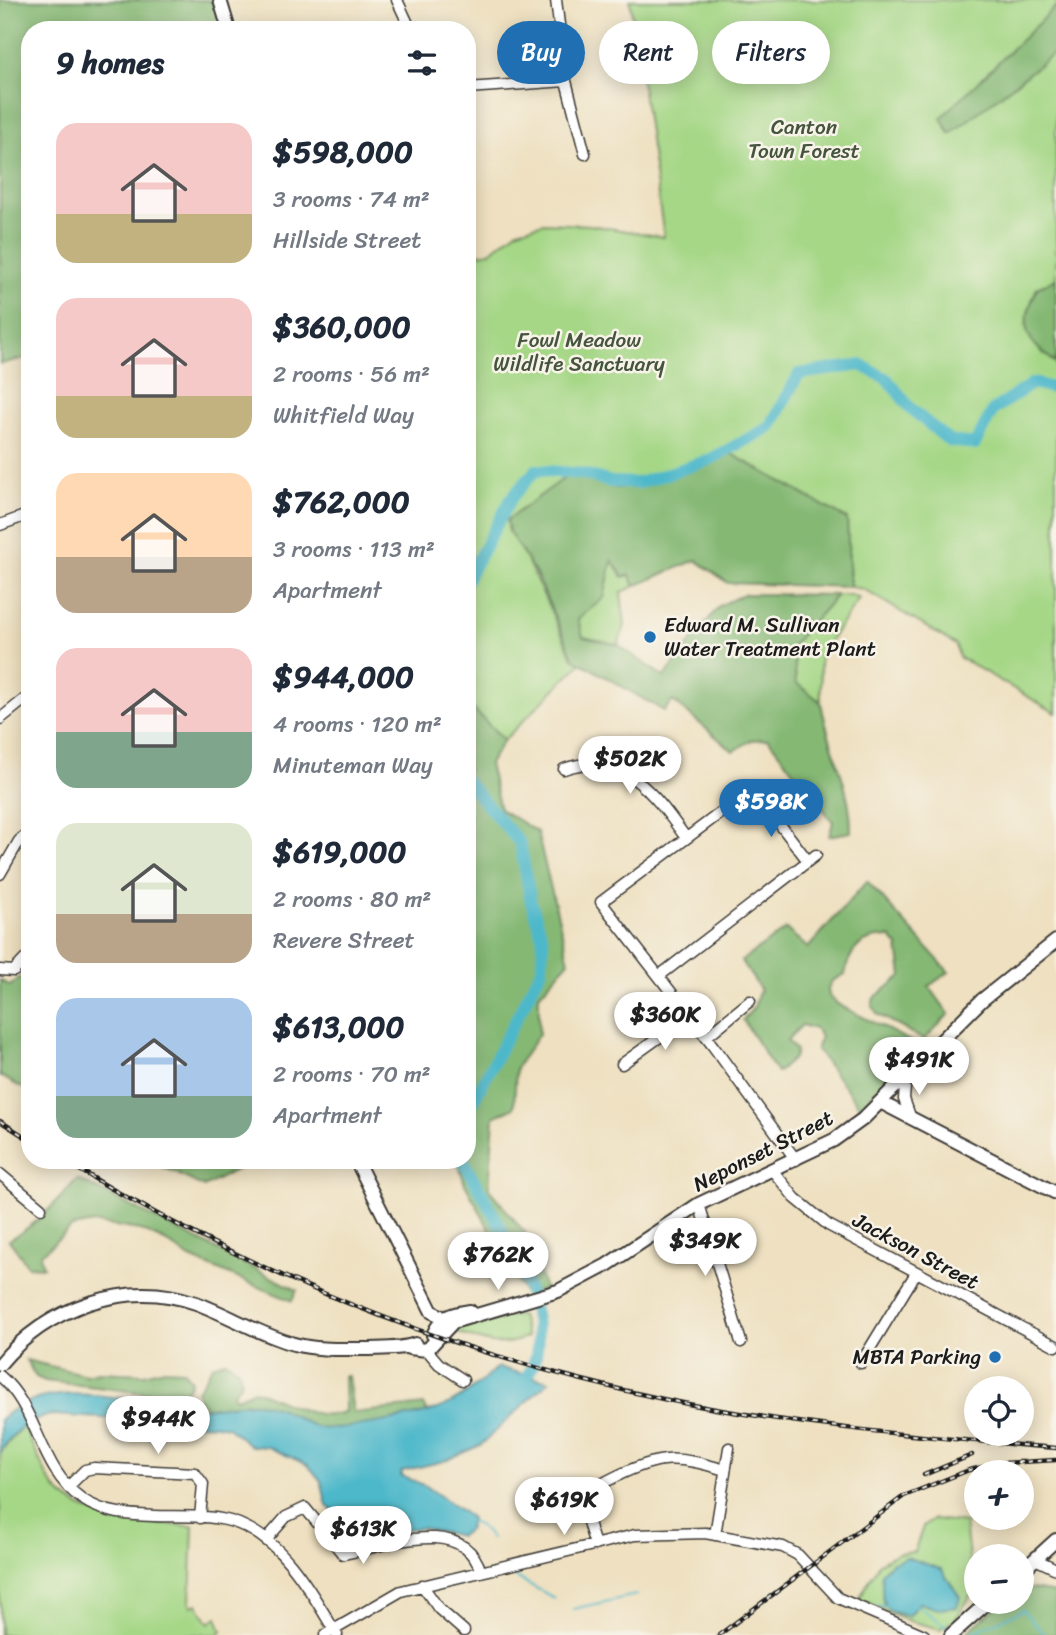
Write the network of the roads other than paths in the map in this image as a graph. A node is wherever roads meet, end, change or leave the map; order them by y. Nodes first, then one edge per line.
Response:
1 (220, 0) edge
2 (397, 0) edge
3 (556, 0) edge
4 (226, 21) edge
5 (407, 21) edge
6 (559, 21) edge
7 (524, 84) edge
8 (567, 84) edge
9 (476, 87) edge
10 (584, 154) dead end
11 (21, 518) edge
12 (0, 526) edge
13 (21, 702) edge
14 (1, 717) edge
15 (564, 769) dead end
16 (685, 838) junction
17 (21, 839) edge
18 (0, 874) edge
19 (1056, 941) edge
20 (21, 964) edge
21 (0, 970) edge
22 (659, 976) junction
23 (750, 1001) dead end
24 (690, 1016) junction
25 (706, 1037) junction
26 (622, 1064) dead end
27 (906, 1075) junction
28 (880, 1102) junction
29 (911, 1119) junction
30 (796, 1160) junction
31 (361, 1169) edge
32 (773, 1171) junction
33 (0, 1174) edge
34 (1056, 1193) edge
35 (699, 1204) junction
36 (41, 1208) dead end
37 (916, 1273) junction
38 (442, 1320) junction
39 (741, 1342) dead end
40 (1056, 1346) edge
41 (409, 1348) junction
42 (427, 1350) junction
43 (861, 1363) dead end
44 (0, 1364) edge
45 (0, 1376) edge
46 (463, 1380) dead end
47 (729, 1448) dead end
48 (728, 1475) junction
49 (68, 1487) junction
50 (574, 1496) dead end
51 (588, 1502) junction
52 (200, 1518) junction
53 (715, 1535) junction
54 (266, 1539) junction
55 (1056, 1540) edge
56 (595, 1545) junction
57 (1035, 1559) joint
58 (1056, 1569) edge
59 (481, 1572) junction
60 (422, 1585) junction
61 (974, 1614) edge
62 (464, 1631) dead end
63 (332, 1633) edge
64 (924, 1635) edge
65 (951, 1635) edge

1 - 4 main road
2 - 5 street
3 - 6 street
7 - 9 street
8 - 10 street
11 - 12 street
13 - 14 street
15 - 16 street
16 - 22 street
16 - 22 street
17 - 18 street
19 - 27 main road, Neponset Street
20 - 21 street
22 - 24 street
23 - 25 street
24 - 25 street
24 - 26 street
25 - 30 street
27 - 28 main road, Neponset Street
27 - 29 street
28 - 29 main road
28 - 30 main road, Neponset Street
29 - 34 main road
30 - 32 main road, Neponset Street
31 - 38 main road
32 - 35 main road, Neponset Street
32 - 37 street, Jackson Street
33 - 36 street
35 - 38 main road, Neponset Street
35 - 39 street
37 - 40 street, Jackson Street
37 - 43 street
38 - 41 main road
38 - 42 main road
41 - 42 main road
41 - 44 main road
42 - 46 street
45 - 49 street
47 - 48 street
48 - 51 street
48 - 53 street
49 - 52 street
49 - 52 street
50 - 51 street
51 - 56 street
52 - 54 street
53 - 56 street
53 - 64 street
54 - 59 street
54 - 63 street
55 - 57 main road
56 - 59 street
57 - 58 street
59 - 60 street
60 - 62 street
60 - 63 street
61 - 65 main road

